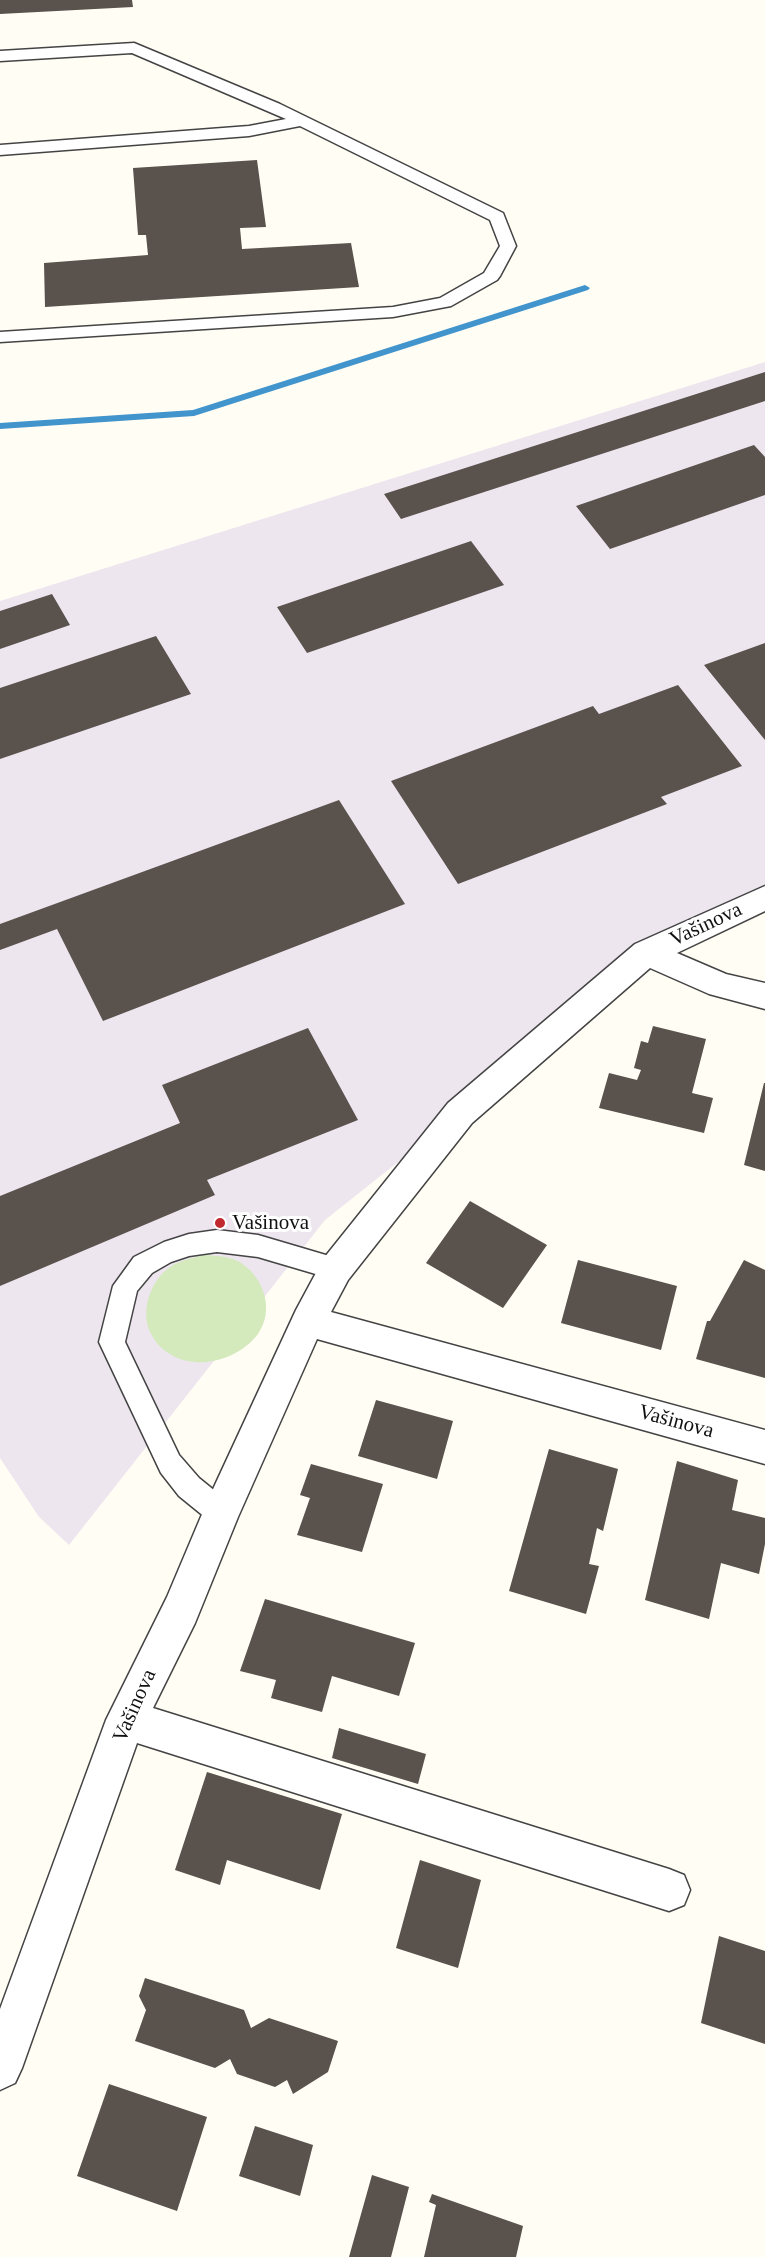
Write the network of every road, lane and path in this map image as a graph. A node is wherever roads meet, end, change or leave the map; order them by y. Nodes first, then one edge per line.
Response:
1 (0, 56) edge
2 (302, 121) junction
3 (0, 150) edge
4 (0, 337) edge
5 (765, 898) edge
6 (646, 953) junction
7 (765, 996) edge
8 (336, 1269) junction
9 (308, 1322) junction
10 (765, 1447) edge
11 (221, 1513) junction
12 (126, 1720) junction
13 (669, 1890) dead end
14 (0, 2068) edge

1 - 2 lane
2 - 3 lane
2 - 4 lane
5 - 6 street, Vašinova
6 - 7 street, Vašinova
6 - 8 street, Vašinova
8 - 9 street, Vašinova
8 - 11 lane
9 - 10 street, Vašinova
9 - 11 street, Vašinova
11 - 12 street, Vašinova
12 - 13 street
12 - 14 street, Vašinova

